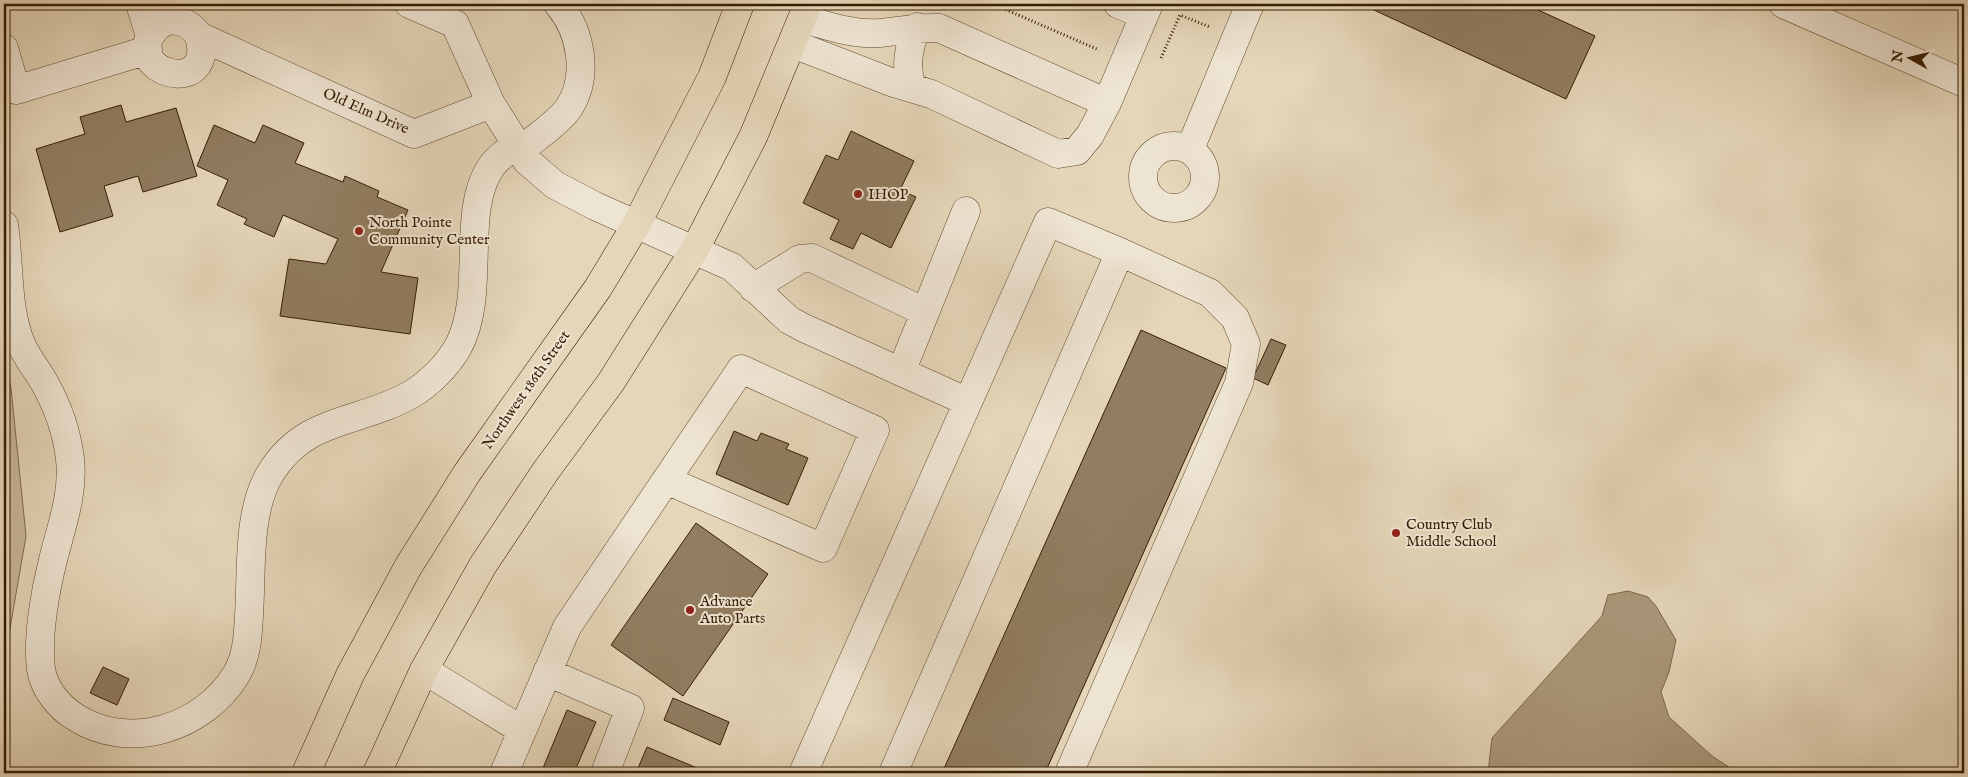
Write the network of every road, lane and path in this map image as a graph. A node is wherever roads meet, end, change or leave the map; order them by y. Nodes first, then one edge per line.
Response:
1 (140, 4) edge
2 (409, 4) edge
3 (558, 4) edge
4 (740, 4) edge
5 (1118, 4) edge
6 (1250, 4) edge
7 (1783, 4) edge
8 (1146, 9) edge
9 (805, 11) edge
10 (191, 20) edge
11 (917, 27) junction
12 (149, 43) junction
13 (793, 44) junction
14 (4, 48) edge
15 (1964, 82) edge
16 (912, 88) junction
17 (1107, 103) junction
18 (491, 104) junction
19 (519, 147) junction
20 (1190, 150) dead end
21 (966, 211) dead end
22 (4, 225) edge
23 (636, 225) junction
24 (695, 249) junction
25 (1120, 252) junction
26 (753, 288) junction
27 (925, 312) junction
28 (901, 372) junction
29 (968, 402) junction
30 (666, 480) junction
31 (424, 670) junction
32 (547, 672) junction
33 (522, 730) junction
34 (306, 773) edge
35 (377, 773) edge
36 (504, 773) edge
37 (605, 773) edge
38 (803, 773) edge
39 (893, 773) edge
40 (1069, 773) edge

1 - 12 street
2 - 18 street
3 - 19 street
4 - 23 main road, Northwest 186th Street
5 - 8 street
6 - 20 street
7 - 15 street
8 - 17 street
9 - 11 street
9 - 13 main road
10 - 12 street
10 - 12 street
10 - 18 street, Old Elm Drive
11 - 16 street
11 - 17 street
12 - 14 street
13 - 16 street
13 - 24 main road
16 - 17 street
18 - 19 street
19 - 22 street
19 - 23 street
21 - 27 street
23 - 24 street
23 - 34 main road, Northwest 186th Street
24 - 26 street
24 - 31 main road
25 - 29 street
25 - 39 street
25 - 40 street
26 - 27 street
26 - 28 street
27 - 28 street
28 - 29 street
29 - 38 street
30 - 30 street
30 - 32 street
31 - 33 street
31 - 35 main road
32 - 33 street
32 - 37 street
33 - 36 street

